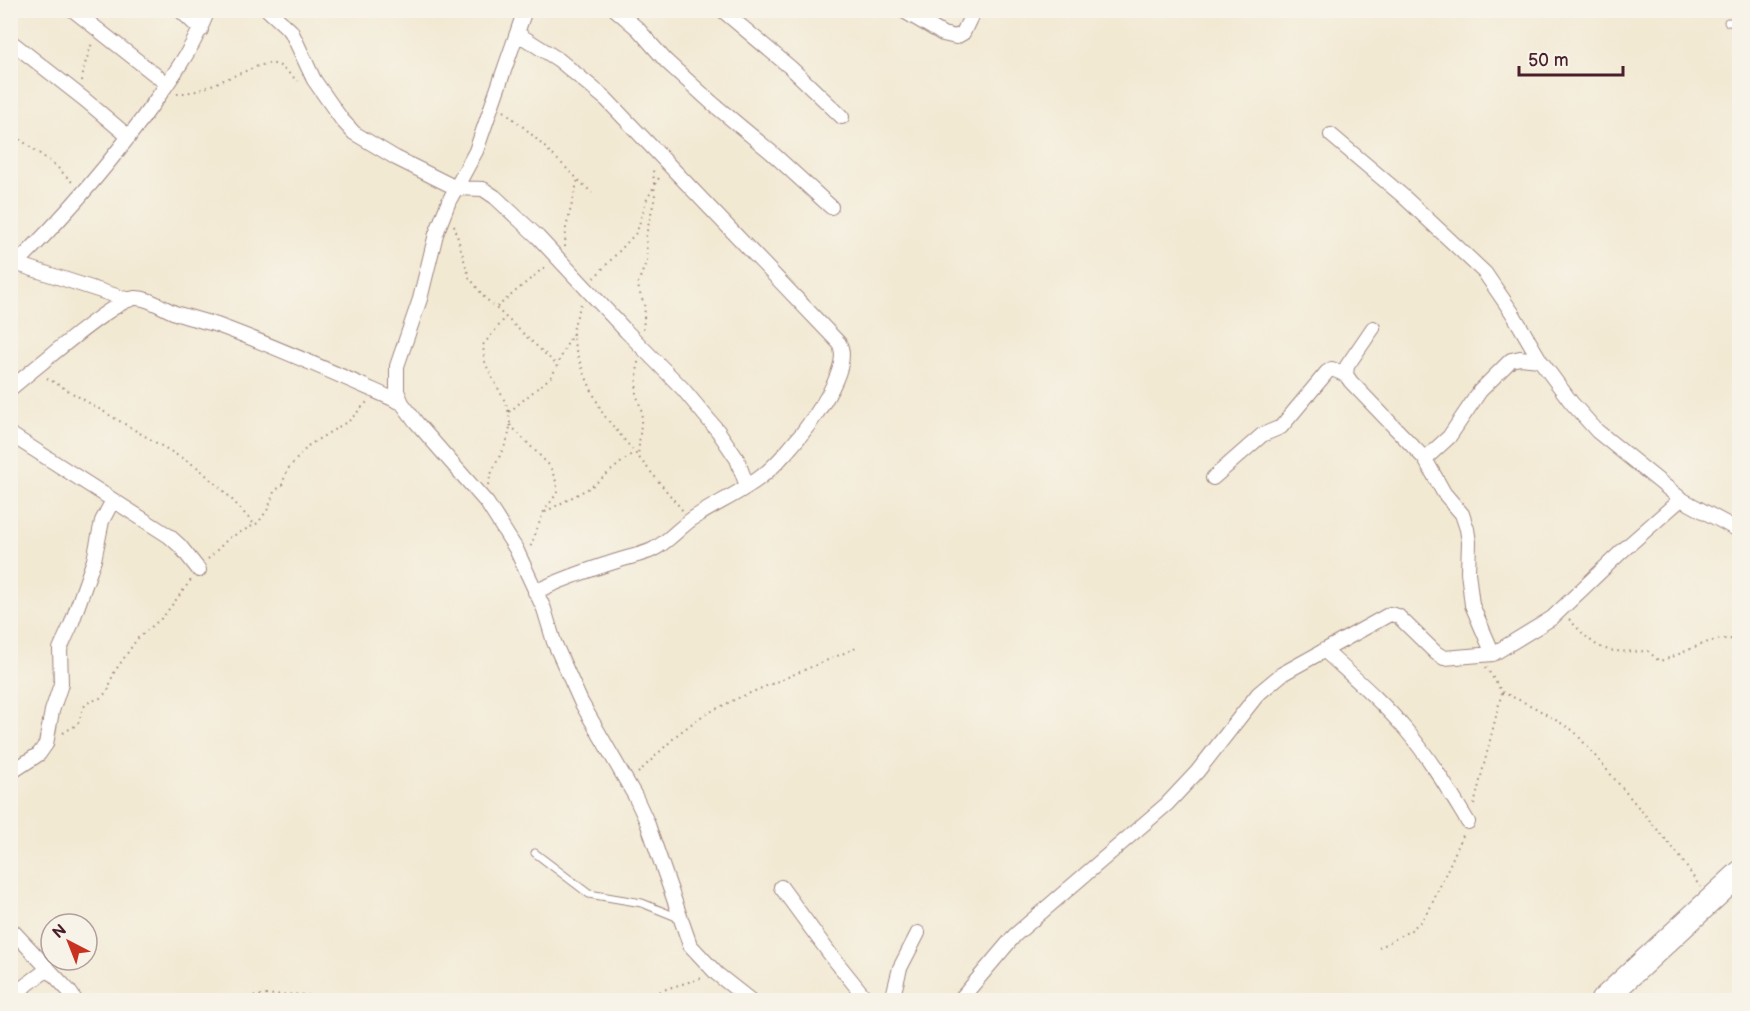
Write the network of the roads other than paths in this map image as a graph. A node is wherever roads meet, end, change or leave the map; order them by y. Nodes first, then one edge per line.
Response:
1 (73, 10) edge
2 (180, 10) edge
3 (208, 10) edge
4 (268, 10) edge
5 (525, 10) edge
6 (616, 10) edge
7 (722, 10) edge
8 (902, 10) edge
9 (974, 10) edge
10 (1728, 22) dead end
11 (1740, 23) edge
12 (201, 30) junction
13 (518, 34) junction
14 (10, 41) edge
15 (167, 84) junction
16 (842, 117) dead end
17 (1331, 135) dead end
18 (129, 137) junction
19 (456, 188) junction
20 (831, 207) dead end
21 (13, 266) edge
22 (129, 300) junction
23 (1373, 328) dead end
24 (1540, 360) junction
25 (1346, 375) junction
26 (10, 389) edge
27 (402, 403) junction
28 (10, 434) edge
29 (1425, 459) junction
30 (1213, 478) dead end
31 (747, 486) junction
32 (1680, 499) junction
33 (113, 500) junction
34 (1740, 531) edge
35 (199, 570) dead end
36 (536, 592) junction
37 (1324, 650) junction
38 (1487, 655) junction
39 (10, 773) edge
40 (1468, 822) dead end
41 (536, 853) dead end
42 (1740, 873) edge
43 (781, 887) dead end
44 (679, 918) junction
45 (10, 928) edge
46 (918, 933) dead end
47 (39, 959) edge
48 (44, 972) edge
49 (51, 972) edge
50 (10, 997) edge
51 (75, 1000) edge
52 (750, 1000) edge
53 (867, 1000) edge
54 (892, 1000) edge
55 (960, 1000) edge
56 (1603, 1000) edge

1 - 15 street
2 - 12 street
3 - 12 street
4 - 19 street
5 - 13 street
6 - 20 street
7 - 16 street
8 - 9 street
10 - 11 lane
12 - 15 street
13 - 19 street
13 - 31 street
14 - 18 street
15 - 18 street
17 - 24 street
18 - 21 street
19 - 27 street
19 - 31 street
21 - 22 street
22 - 26 street
22 - 27 street
23 - 25 street
24 - 29 street
24 - 32 street
25 - 29 street
25 - 30 street
27 - 36 street
28 - 33 street
29 - 38 street
31 - 36 street
32 - 34 street
32 - 38 street
33 - 35 street
33 - 39 street
36 - 44 street
37 - 38 street
37 - 40 street
37 - 55 street
41 - 44 lane
42 - 56 highway
43 - 53 street
44 - 52 street
45 - 47 street
46 - 54 street
48 - 50 street
49 - 51 street

